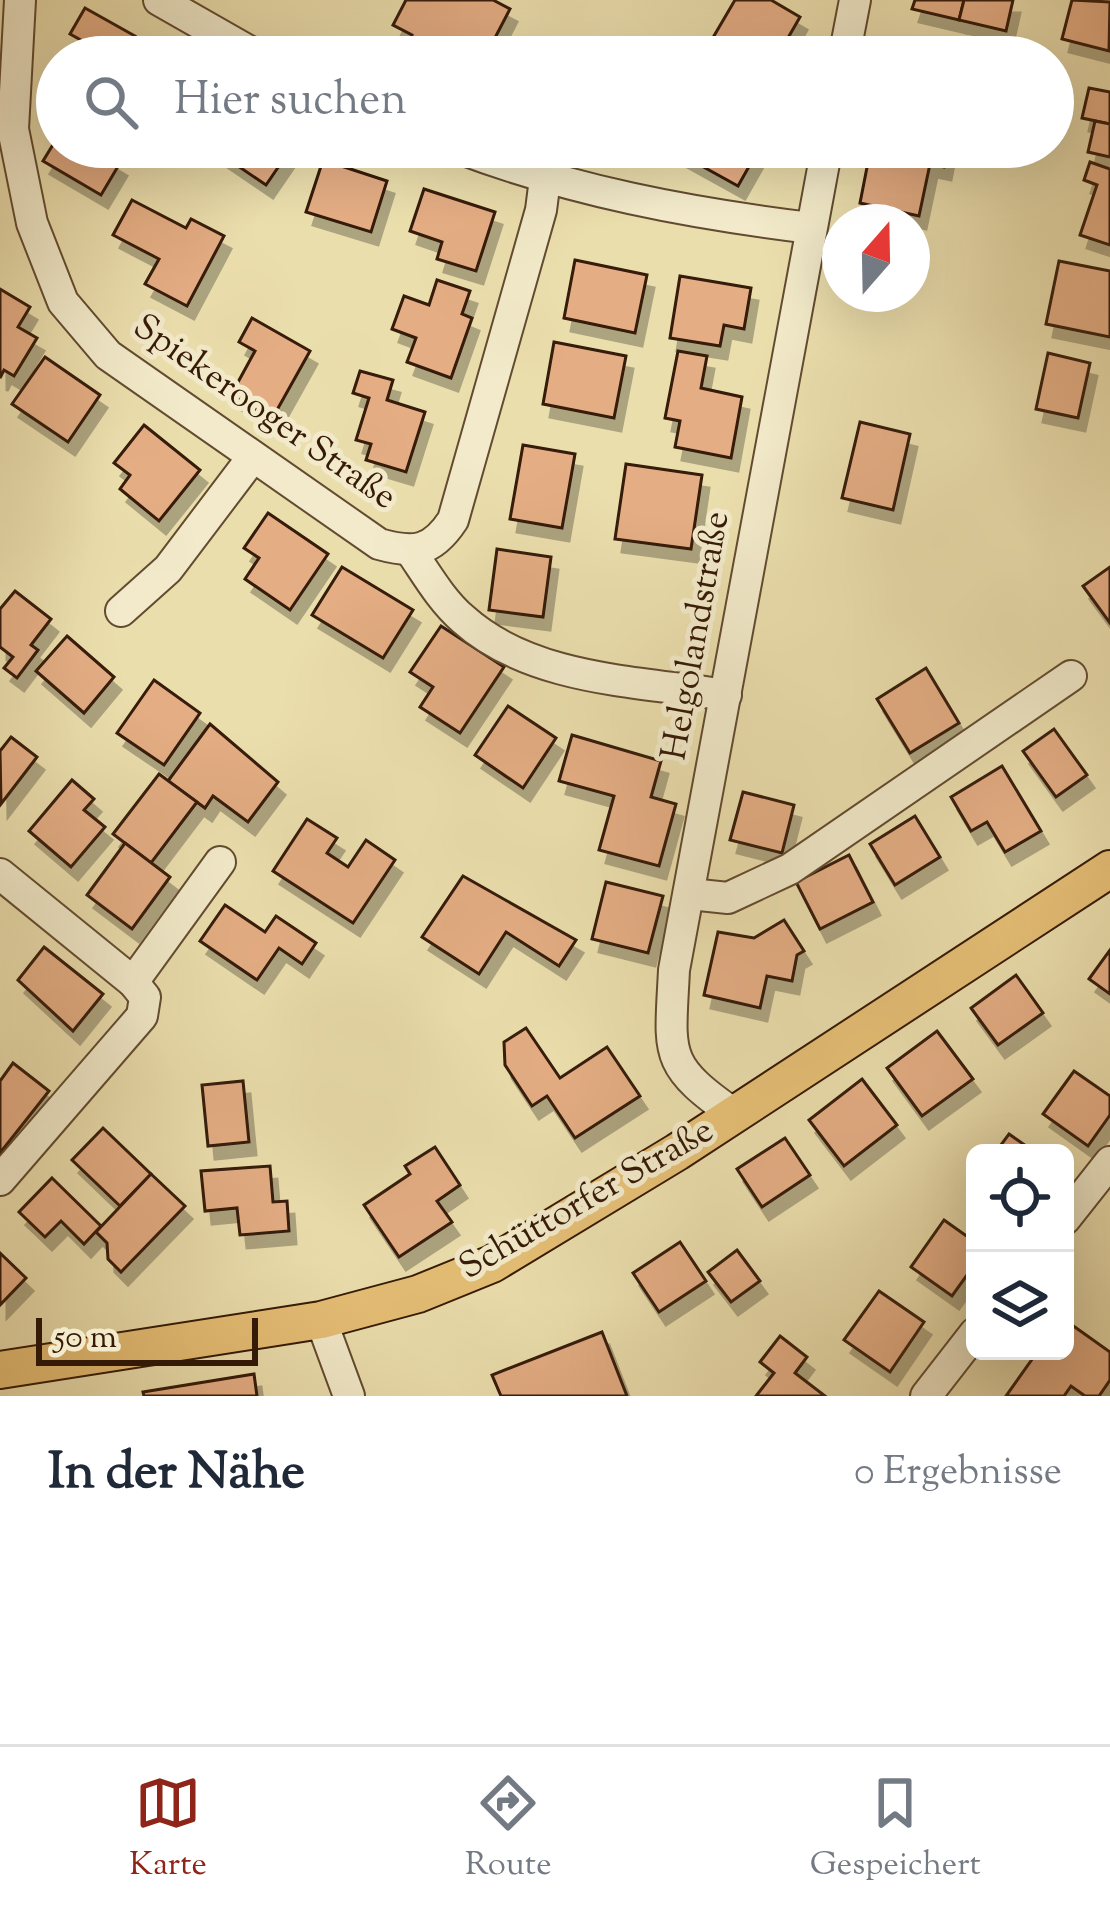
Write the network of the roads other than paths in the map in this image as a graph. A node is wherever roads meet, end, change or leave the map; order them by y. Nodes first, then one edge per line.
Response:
1 (20, 0) edge
2 (159, 0) edge
3 (855, 0) edge
4 (222, 36) edge
5 (848, 36) edge
6 (7, 128) edge
7 (514, 168) edge
8 (823, 168) edge
9 (545, 179) junction
10 (811, 228) junction
11 (251, 458) junction
12 (412, 553) junction
13 (121, 611) dead end
14 (1071, 676) dead end
15 (726, 695) junction
16 (220, 862) dead end
17 (1110, 869) edge
18 (0, 874) edge
19 (690, 894) junction
20 (134, 982) junction
21 (734, 1114) junction
22 (1110, 1162) edge
23 (0, 1180) edge
24 (1074, 1208) edge
25 (321, 1320) junction
26 (966, 1345) edge
27 (0, 1370) edge
28 (349, 1396) edge
29 (926, 1396) edge

1 - 6 street, Spiekerooger Straße
2 - 4 street
3 - 5 street
6 - 11 street, Spiekerooger Straße
7 - 9 street
8 - 10 street, Helgolandstraße
9 - 10 street
9 - 12 street, Spiekerooger Straße
10 - 15 street, Helgolandstraße
11 - 12 street, Spiekerooger Straße
11 - 13 street
12 - 15 street
14 - 19 street
15 - 19 street, Helgolandstraße
16 - 20 street
17 - 21 main road, Schüttorfer Straße
18 - 20 street
19 - 21 street, Helgolandstraße
20 - 23 street
21 - 25 main road, Schüttorfer Straße
22 - 24 street
25 - 27 main road, Schüttorfer Straße
25 - 28 street
26 - 29 street

